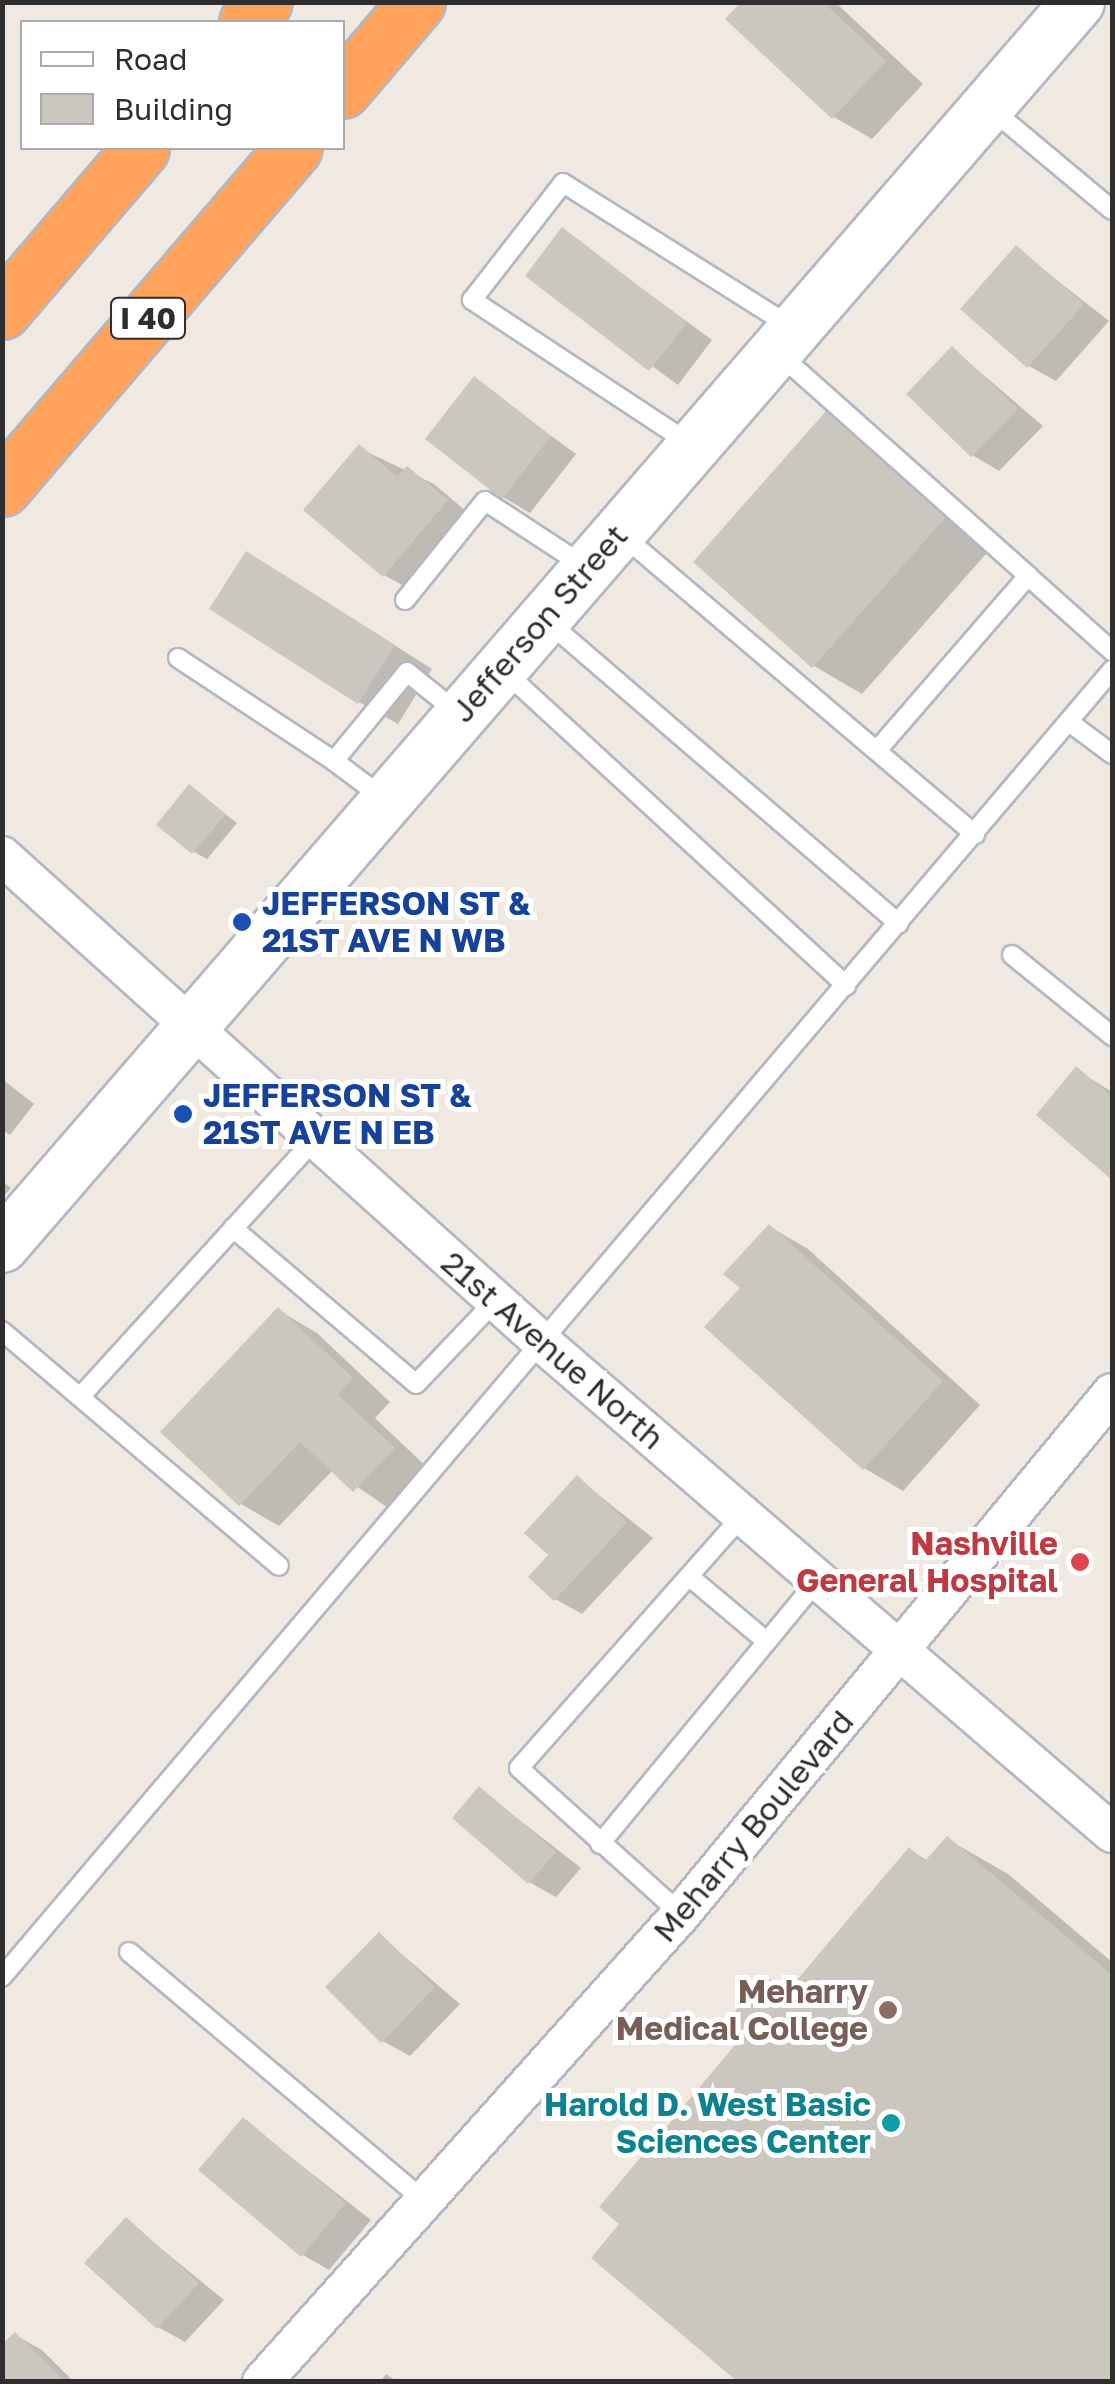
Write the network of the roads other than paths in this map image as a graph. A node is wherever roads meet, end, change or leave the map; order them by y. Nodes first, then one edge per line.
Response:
1 (417, 2) edge
2 (1078, 2) edge
3 (345, 86) edge
4 (986, 104) junction
5 (139, 150) edge
6 (291, 150) edge
7 (1112, 210) edge
8 (2, 311) edge
9 (783, 339) junction
10 (692, 445) junction
11 (2, 488) edge
12 (602, 549) junction
13 (1028, 576) junction
14 (405, 600) dead end
15 (543, 618) junction
16 (1112, 651) edge
17 (178, 658) dead end
18 (500, 668) junction
19 (1112, 670) edge
20 (460, 714) junction
21 (1070, 722) junction
22 (879, 748) junction
23 (1112, 754) edge
24 (334, 762) junction
25 (386, 800) junction
26 (975, 834) junction
27 (2, 856) edge
28 (899, 924) junction
29 (1012, 954) dead end
30 (846, 986) junction
31 (190, 1026) junction
32 (1112, 1036) edge
33 (315, 1139) junction
34 (233, 1228) junction
35 (2, 1246) edge
36 (496, 1300) junction
37 (2, 1331) edge
38 (544, 1345) junction
39 (1112, 1393) edge
40 (80, 1397) junction
41 (743, 1516) junction
42 (279, 1566) dead end
43 (692, 1578) junction
44 (818, 1580) junction
45 (766, 1641) junction
46 (900, 1650) junction
47 (1111, 1829) edge
48 (600, 1844) junction
49 (681, 1914) junction
50 (130, 1952) dead end
51 (2, 1977) edge
52 (423, 2200) junction
53 (262, 2382) edge

1 - 3 highway
2 - 4 main road, Jefferson Street
4 - 7 lane
4 - 9 main road, Jefferson Street
5 - 8 highway
6 - 11 highway, I 40
9 - 10 main road, Jefferson Street
9 - 10 lane
9 - 13 lane
10 - 12 main road, Jefferson Street
12 - 14 lane
12 - 15 main road, Jefferson Street
12 - 22 lane
13 - 16 lane
13 - 22 lane
15 - 18 main road, Jefferson Street
15 - 28 lane
17 - 24 lane
18 - 20 main road, Jefferson Street
18 - 30 lane
19 - 21 lane
20 - 24 lane
20 - 25 main road, Jefferson Street
21 - 23 lane
21 - 26 lane
22 - 26 lane
24 - 25 lane
25 - 31 main road, Jefferson Street
26 - 28 lane
27 - 31 street, 21st Avenue North
28 - 30 lane
29 - 32 lane
30 - 38 lane
31 - 33 street, 21st Avenue North
31 - 35 main road, Jefferson Street
33 - 34 lane
33 - 36 street, 21st Avenue North
34 - 36 lane
34 - 40 lane
36 - 38 street, 21st Avenue North
37 - 40 lane
38 - 41 street, 21st Avenue North
38 - 51 lane
39 - 46 street, Meharry Boulevard
40 - 42 lane
41 - 43 lane
41 - 44 street, 21st Avenue North
43 - 45 lane
43 - 48 lane
44 - 45 lane
44 - 46 street, 21st Avenue North
45 - 48 lane
46 - 47 street, 21st Avenue North
46 - 49 street, Meharry Boulevard
48 - 49 lane
49 - 52 street, Meharry Boulevard
50 - 52 lane
52 - 53 street, Meharry Boulevard

